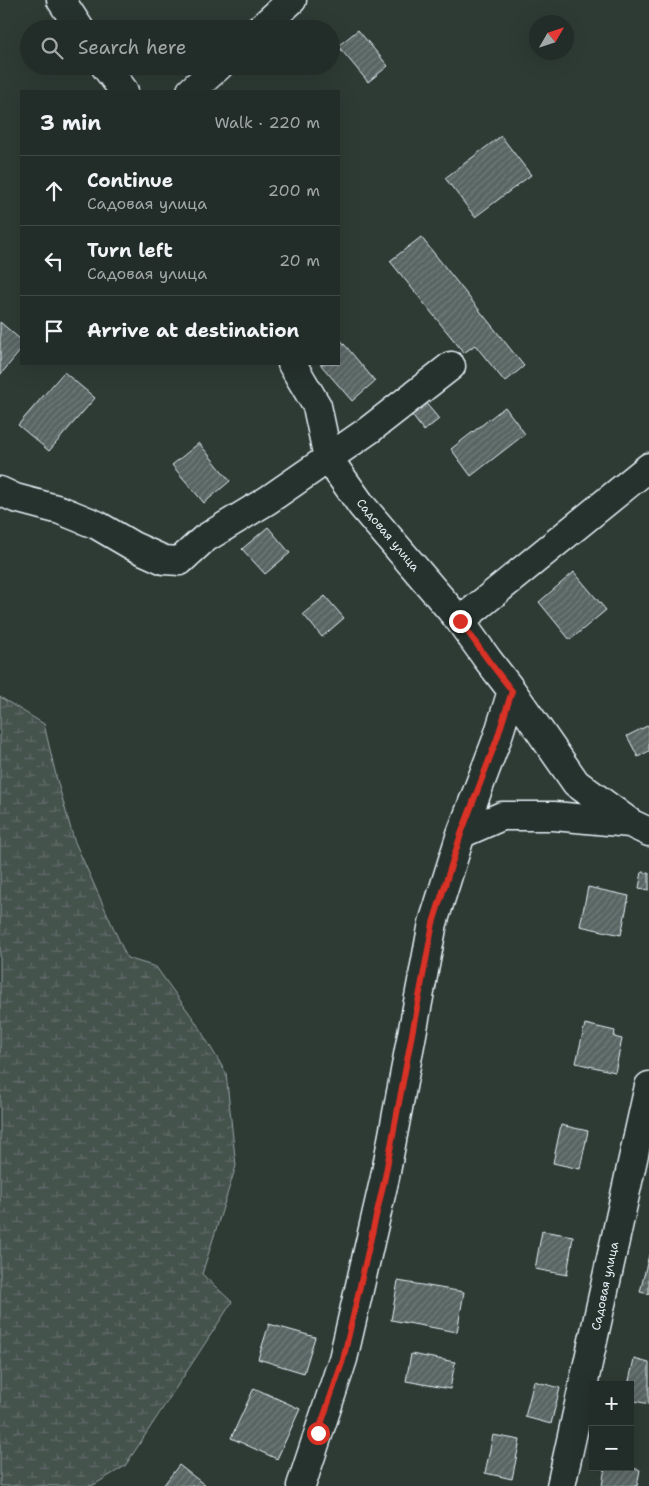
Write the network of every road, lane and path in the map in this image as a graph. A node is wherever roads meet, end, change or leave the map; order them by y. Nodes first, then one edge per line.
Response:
1 (61, 0) edge
2 (292, 0) edge
3 (74, 20) edge
4 (270, 20) edge
5 (112, 75) edge
6 (209, 75) edge
7 (123, 90) edge
8 (192, 90) edge
9 (293, 365) edge
10 (451, 366) dead end
11 (328, 458) junction
12 (649, 467) edge
13 (0, 492) edge
14 (460, 621) junction
15 (512, 691) junction
16 (640, 828) edge
17 (461, 834) junction
18 (649, 1086) edge
19 (301, 1486) edge
20 (560, 1486) edge

1 - 3 street
2 - 4 street
5 - 7 street
6 - 8 street
9 - 11 street, Садовая улица
10 - 11 street
11 - 13 street
11 - 14 street, Садовая улица
12 - 14 street
14 - 15 street, Садовая улица
15 - 16 street, Садовая улица
15 - 17 street
16 - 17 street, Садовая улица
17 - 19 street
18 - 20 street, Садовая улица

